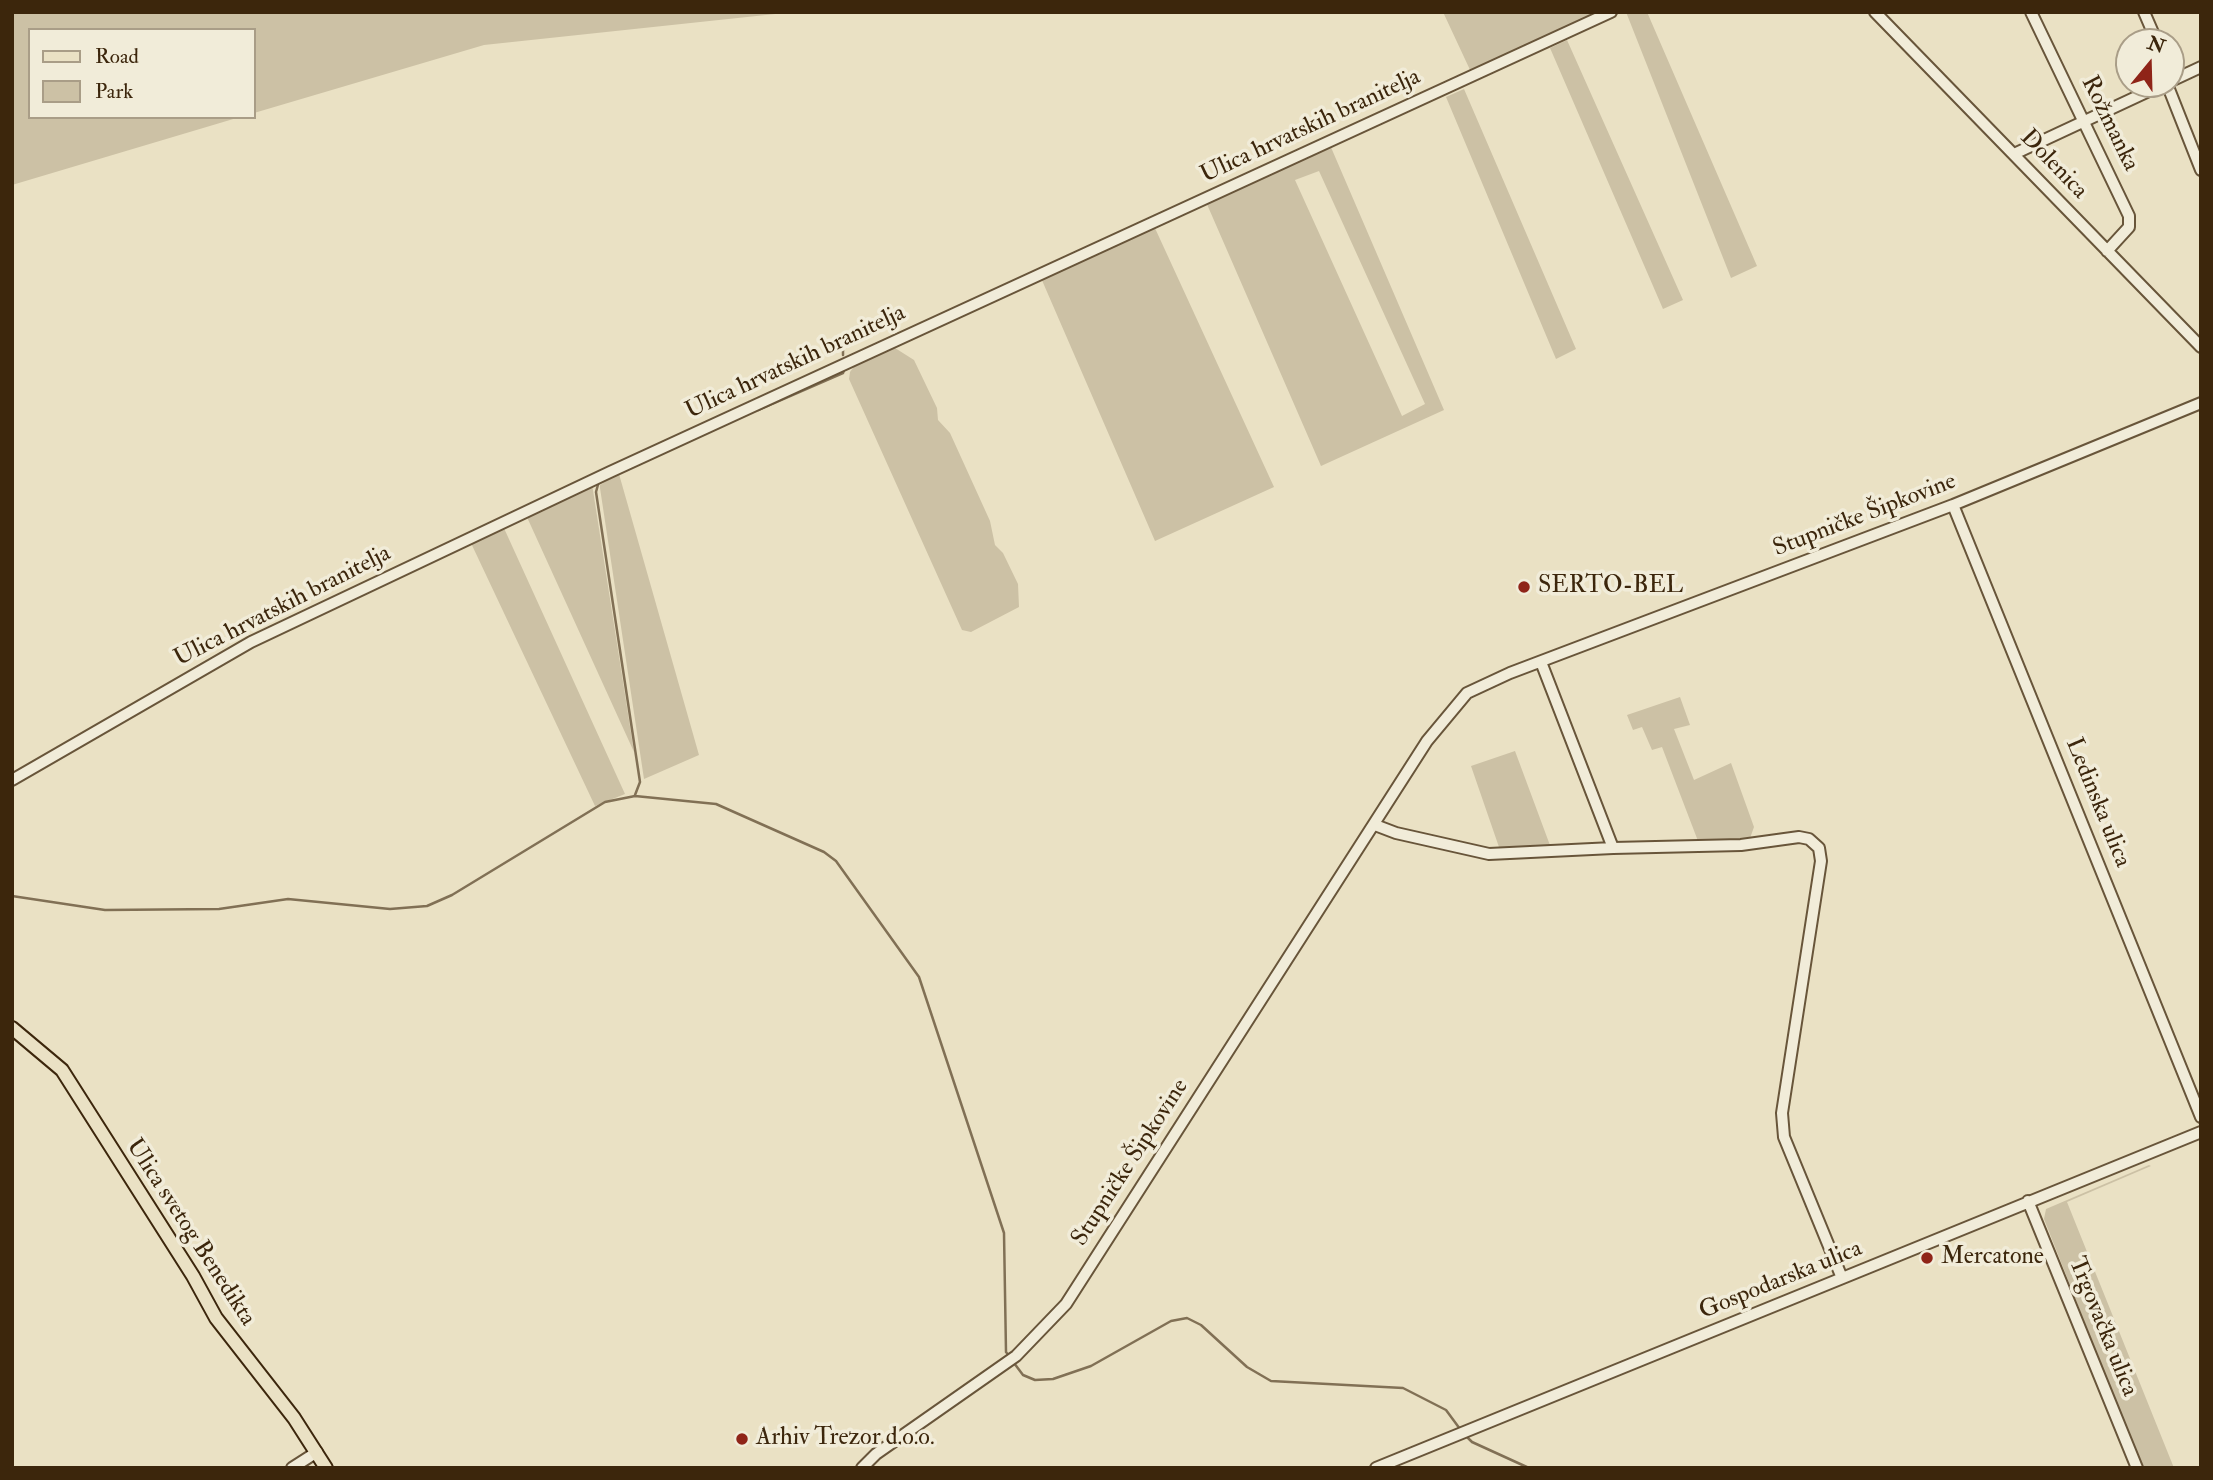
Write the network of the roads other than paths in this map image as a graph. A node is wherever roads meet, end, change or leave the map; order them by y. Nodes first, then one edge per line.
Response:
1 (1611, 12) edge
2 (1875, 12) edge
3 (2031, 12) edge
4 (2132, 98) edge
5 (2175, 98) edge
6 (2085, 121) junction
7 (2014, 154) junction
8 (2201, 170) edge
9 (2107, 251) junction
10 (2201, 347) edge
11 (2201, 404) edge
12 (1952, 505) junction
13 (1541, 662) junction
14 (12, 780) edge
15 (1375, 825) junction
16 (1613, 848) junction
17 (12, 1028) edge
18 (2201, 1117) edge
19 (2201, 1132) edge
20 (2028, 1201) junction
21 (1842, 1278) junction
22 (317, 1452) junction
23 (1405, 1456) junction
24 (292, 1468) edge
25 (326, 1468) edge
26 (862, 1468) edge
27 (1376, 1468) edge
28 (1407, 1468) edge
29 (2137, 1468) edge

1 - 14 street, Ulica hrvatskih branitelja
2 - 7 street, Dolenica
3 - 6 street, Rožmanka
4 - 6 street
5 - 8 street
6 - 7 street
6 - 9 street, Rožmanka
7 - 9 street, Dolenica
9 - 10 street, Dolenica
11 - 12 street, Stupničke Šipkovine
12 - 13 street, Stupničke Šipkovine
12 - 18 street, Ledinska ulica
13 - 15 street, Stupničke Šipkovine
13 - 16 street
15 - 16 street
15 - 26 street, Stupničke Šipkovine
16 - 21 street
17 - 22 main road, Ulica svetog Benedikta
19 - 20 street, Gospodarska ulica
20 - 21 street, Gospodarska ulica
20 - 29 street, Trgovačka ulica
21 - 23 street, Gospodarska ulica
22 - 24 street
22 - 25 main road, Ulica svetog Benedikta
23 - 27 street, Gospodarska ulica
23 - 28 street

